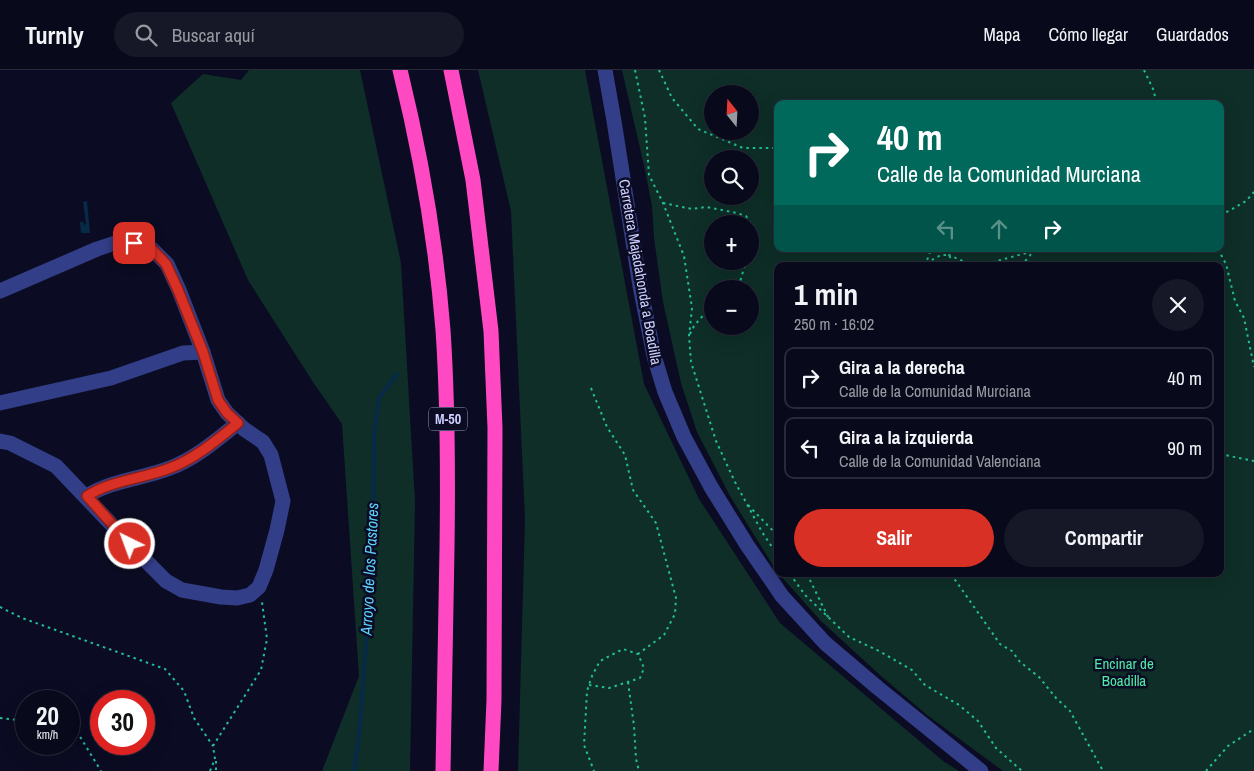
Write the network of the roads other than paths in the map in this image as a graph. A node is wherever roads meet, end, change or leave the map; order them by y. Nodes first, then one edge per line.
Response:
1 (400, 70) edge
2 (451, 70) edge
3 (605, 70) edge
4 (0, 291) edge
5 (203, 352) junction
6 (0, 403) edge
7 (238, 423) junction
8 (0, 440) edge
9 (87, 496) junction
10 (443, 771) edge
11 (491, 771) edge
12 (982, 771) edge

1 - 10 highway, M-50
2 - 11 highway
3 - 12 street, Carretera Majadahonda a Boadilla
4 - 5 street
5 - 6 street
5 - 7 street
7 - 9 street
7 - 9 street
8 - 9 street

